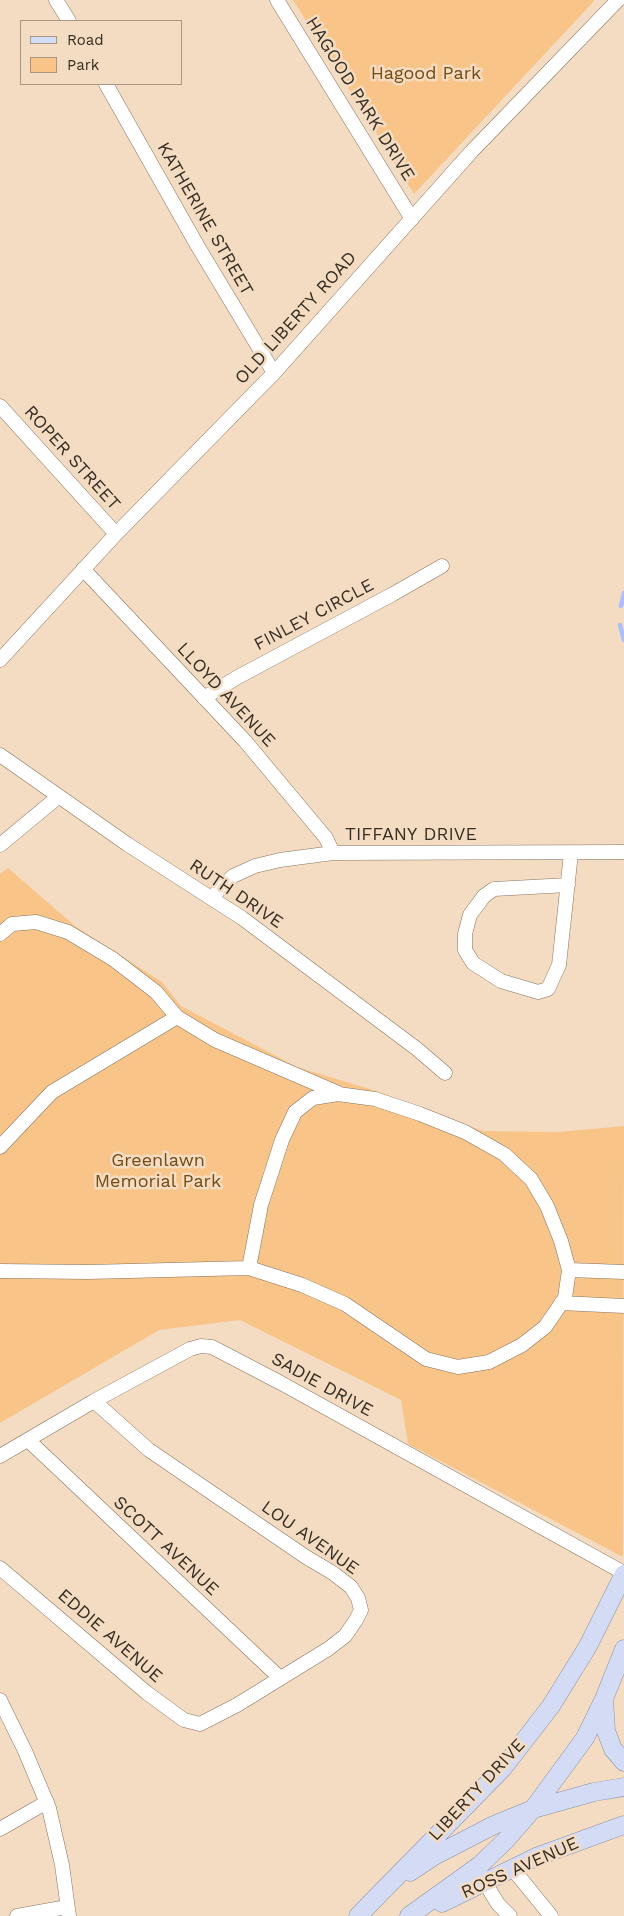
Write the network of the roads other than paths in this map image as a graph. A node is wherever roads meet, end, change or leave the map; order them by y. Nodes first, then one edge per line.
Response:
1 (56, 0) edge
2 (277, 0) edge
3 (618, 0) edge
4 (67, 20) edge
5 (107, 85) edge
6 (412, 219) junction
7 (274, 373) junction
8 (0, 406) edge
9 (116, 534) junction
10 (442, 566) dead end
11 (83, 569) junction
12 (0, 660) edge
13 (204, 698) junction
14 (0, 756) edge
15 (53, 801) junction
16 (0, 845) edge
17 (624, 852) edge
18 (333, 853) junction
19 (571, 853) junction
20 (568, 885) junction
21 (211, 898) junction
22 (0, 934) edge
23 (177, 1017) junction
24 (445, 1072) dead end
25 (338, 1094) junction
26 (0, 1147) edge
27 (249, 1268) junction
28 (569, 1270) junction
29 (0, 1271) edge
30 (624, 1272) edge
31 (561, 1303) junction
32 (624, 1306) edge
33 (94, 1401) junction
34 (28, 1440) junction
35 (0, 1456) edge
36 (0, 1568) edge
37 (624, 1574) edge
38 (624, 1649) edge
39 (280, 1678) junction
40 (604, 1699) junction
41 (0, 1700) edge
42 (200, 1724) joint
43 (624, 1762) edge
44 (624, 1787) edge
45 (47, 1802) junction
46 (533, 1809) junction
47 (624, 1825) edge
48 (0, 1829) edge
49 (512, 1868) junction
50 (484, 1881) junction
51 (379, 1894) junction
52 (68, 1912) edge
53 (17, 1916) edge
54 (358, 1916) edge
55 (410, 1916) edge
56 (418, 1916) edge
57 (510, 1916) edge
58 (551, 1916) edge

1 - 4 street
2 - 6 street, HAGOOD PARK DRIVE
3 - 6 street, OLD LIBERTY ROAD
5 - 7 street, KATHERINE STREET
6 - 7 street, OLD LIBERTY ROAD
7 - 9 street, OLD LIBERTY ROAD
8 - 9 street, ROPER STREET
9 - 11 street, OLD LIBERTY ROAD
10 - 13 street, FINLEY CIRCLE
11 - 12 street, OLD LIBERTY ROAD
11 - 13 street, LLOYD AVENUE
13 - 18 street, LLOYD AVENUE
14 - 15 street, RUTH DRIVE
15 - 16 street
15 - 21 street, RUTH DRIVE
17 - 19 street, TIFFANY DRIVE
18 - 19 street, TIFFANY DRIVE
18 - 21 street, TIFFANY DRIVE
19 - 20 street
20 - 20 street
21 - 24 street, RUTH DRIVE
22 - 23 street
23 - 25 street
23 - 26 street
25 - 27 street
25 - 28 street
27 - 29 street
27 - 31 street
28 - 30 street
28 - 31 street
31 - 32 street
33 - 34 street, SADIE DRIVE
33 - 37 street, SADIE DRIVE
33 - 39 street, LOU AVENUE
34 - 35 street, SADIE DRIVE
34 - 39 street, SCOTT AVENUE
36 - 42 street, EDDIE AVENUE
37 - 51 main road, LIBERTY DRIVE
38 - 40 main road
39 - 42 street, LOU AVENUE
40 - 43 main road
40 - 46 main road
41 - 45 street
44 - 46 main road
45 - 48 street
45 - 52 street
46 - 51 main road
46 - 55 main road
47 - 49 main road, ROSS AVENUE
49 - 50 main road, ROSS AVENUE
49 - 58 street
50 - 56 main road, ROSS AVENUE
50 - 57 street
51 - 54 main road, LIBERTY DRIVE
52 - 53 street

